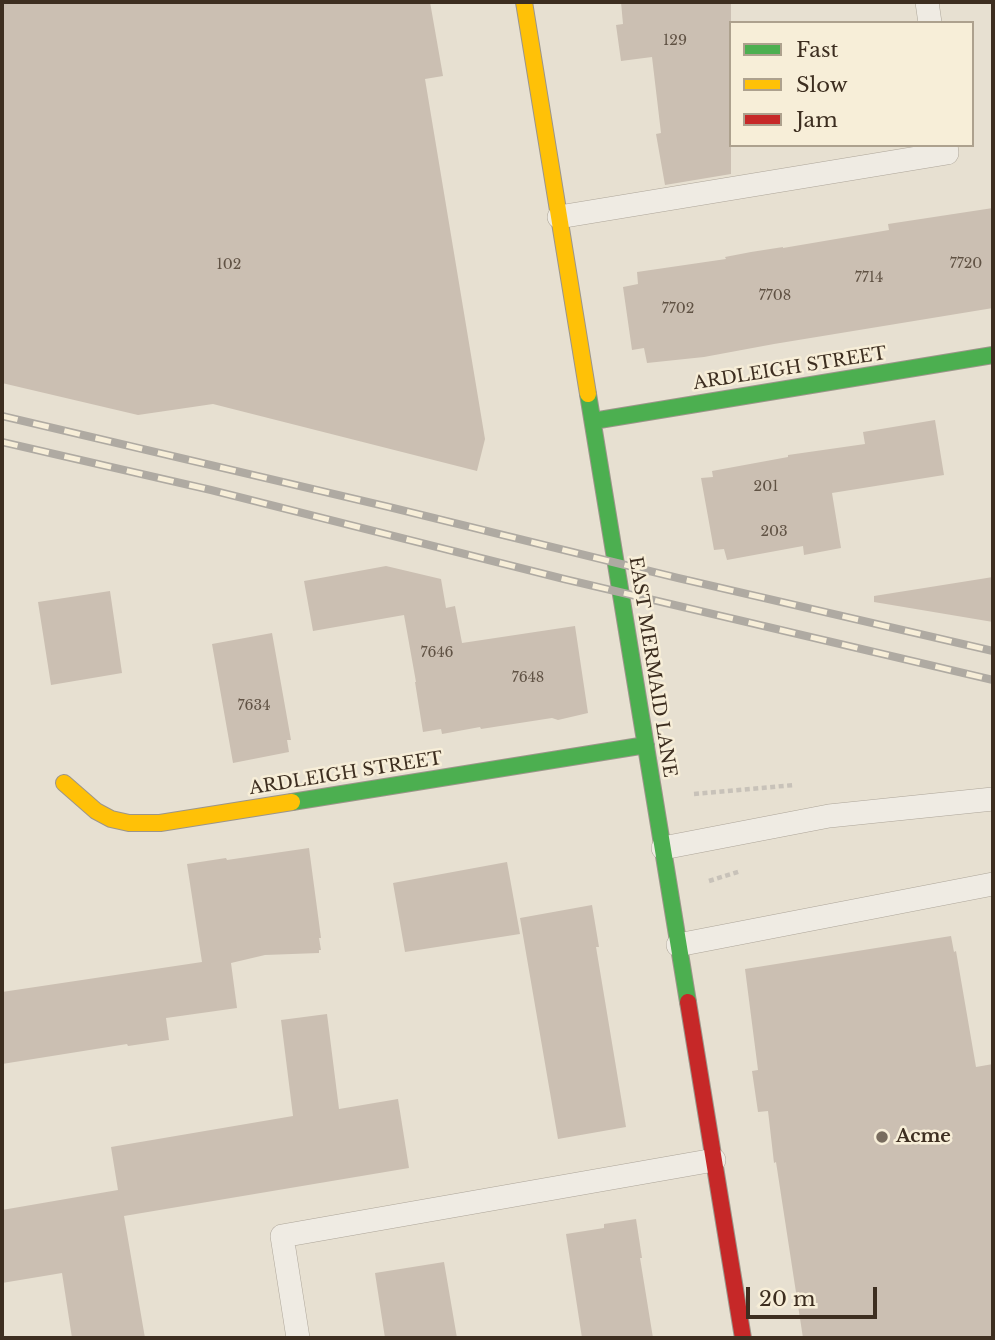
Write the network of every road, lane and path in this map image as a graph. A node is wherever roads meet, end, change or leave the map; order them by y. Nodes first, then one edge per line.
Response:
1 (523, 2) edge
2 (927, 2) edge
3 (930, 21) edge
4 (946, 147) edge
5 (559, 217) junction
6 (993, 355) edge
7 (593, 421) junction
8 (646, 745) junction
9 (64, 783) dead end
10 (993, 799) edge
11 (663, 848) junction
12 (993, 884) edge
13 (678, 945) junction
14 (714, 1160) junction
15 (298, 1338) edge
16 (743, 1338) edge

1 - 5 street, EAST MERMAID LANE
2 - 3 lane
4 - 5 lane
5 - 7 street, EAST MERMAID LANE
6 - 7 street, ARDLEIGH STREET
7 - 8 street, EAST MERMAID LANE
8 - 9 street, ARDLEIGH STREET
8 - 11 street, EAST MERMAID LANE
10 - 11 lane
11 - 13 street, EAST MERMAID LANE
12 - 13 lane
13 - 14 street, EAST MERMAID LANE
14 - 15 lane
14 - 16 street, EAST MERMAID LANE

